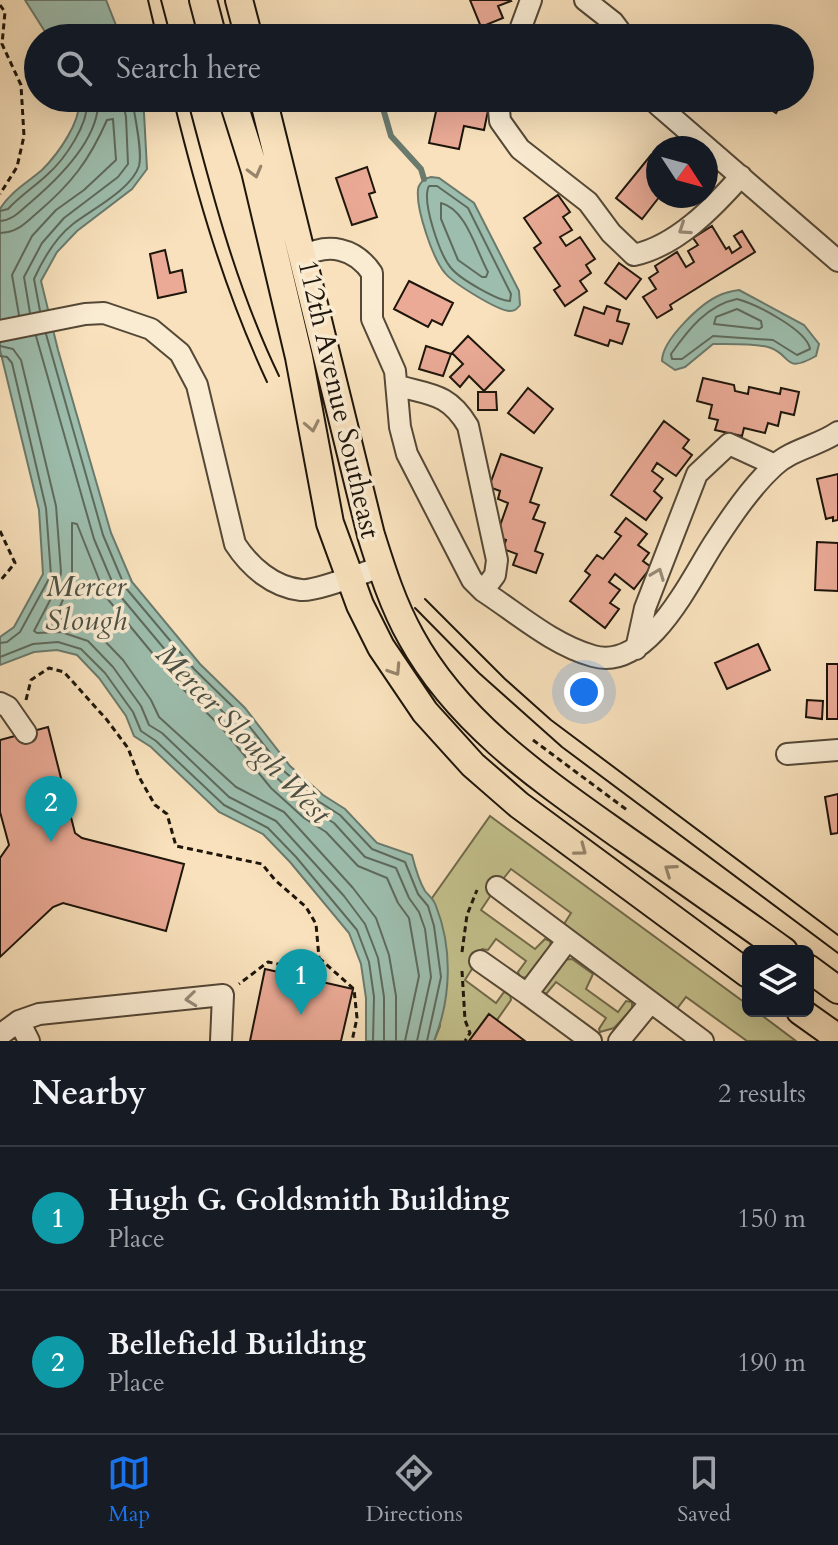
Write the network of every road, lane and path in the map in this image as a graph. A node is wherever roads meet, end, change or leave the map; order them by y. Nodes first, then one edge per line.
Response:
1 (203, 0) edge
2 (239, 0) edge
3 (531, 0) edge
4 (585, 0) edge
5 (0, 5) edge
6 (209, 24) edge
7 (245, 24) edge
8 (522, 24) edge
9 (614, 24) edge
10 (236, 112) edge
11 (266, 112) edge
12 (499, 112) edge
13 (666, 112) edge
14 (741, 176) junction
15 (0, 194) edge
16 (302, 257) junction
17 (838, 261) edge
18 (0, 331) edge
19 (398, 386) junction
20 (838, 432) edge
21 (775, 465) junction
22 (0, 531) edge
23 (381, 567) junction
24 (349, 578) junction
25 (0, 581) edge
26 (483, 591) junction
27 (636, 649) junction
28 (4, 705) edge
29 (26, 733) dead end
30 (524, 734) dead end
31 (838, 750) edge
32 (787, 754) dead end
33 (637, 818) dead end
34 (497, 887) dead end
35 (567, 941) junction
36 (775, 945) edge
37 (319, 958) junction
38 (480, 961) dead end
39 (742, 970) edge
40 (814, 972) edge
41 (838, 990) edge
42 (527, 994) junction
43 (223, 995) junction
44 (650, 1003) junction
45 (808, 1017) edge
46 (19, 1021) junction
47 (0, 1035) edge
48 (838, 1038) edge
49 (29, 1041) edge
50 (221, 1041) edge
51 (352, 1041) edge
52 (591, 1041) edge
53 (619, 1041) edge
54 (703, 1041) edge

1 - 6 main road
2 - 7 main road
3 - 8 street
4 - 9 street
5 - 15 path
10 -> 24 main road, 112th Avenue Southeast
11 - 16 main road, 112th Avenue Southeast
14 -> 12 street
13 - 14 street
14 - 17 street
16 - 19 street
16 - 23 main road, 112th Avenue Southeast
18 - 24 street
19 - 26 street
19 - 26 street
20 - 21 street
21 - 27 street
27 -> 21 street
22 - 25 path
23 - 24 street
36 -> 23 main road, 112th Avenue Southeast
24 -> 39 main road, 112th Avenue Southeast
26 - 27 street
28 - 29 street
28 - 37 path
30 - 33 path
31 - 32 street
34 - 35 street
35 - 42 street
35 - 44 street
37 - 43 path
37 - 51 path
38 - 42 street
40 - 41 main road
42 - 52 street
43 -> 46 street
43 - 50 street
44 - 53 street
44 - 54 street
45 - 48 main road
46 - 47 street
46 - 49 street

